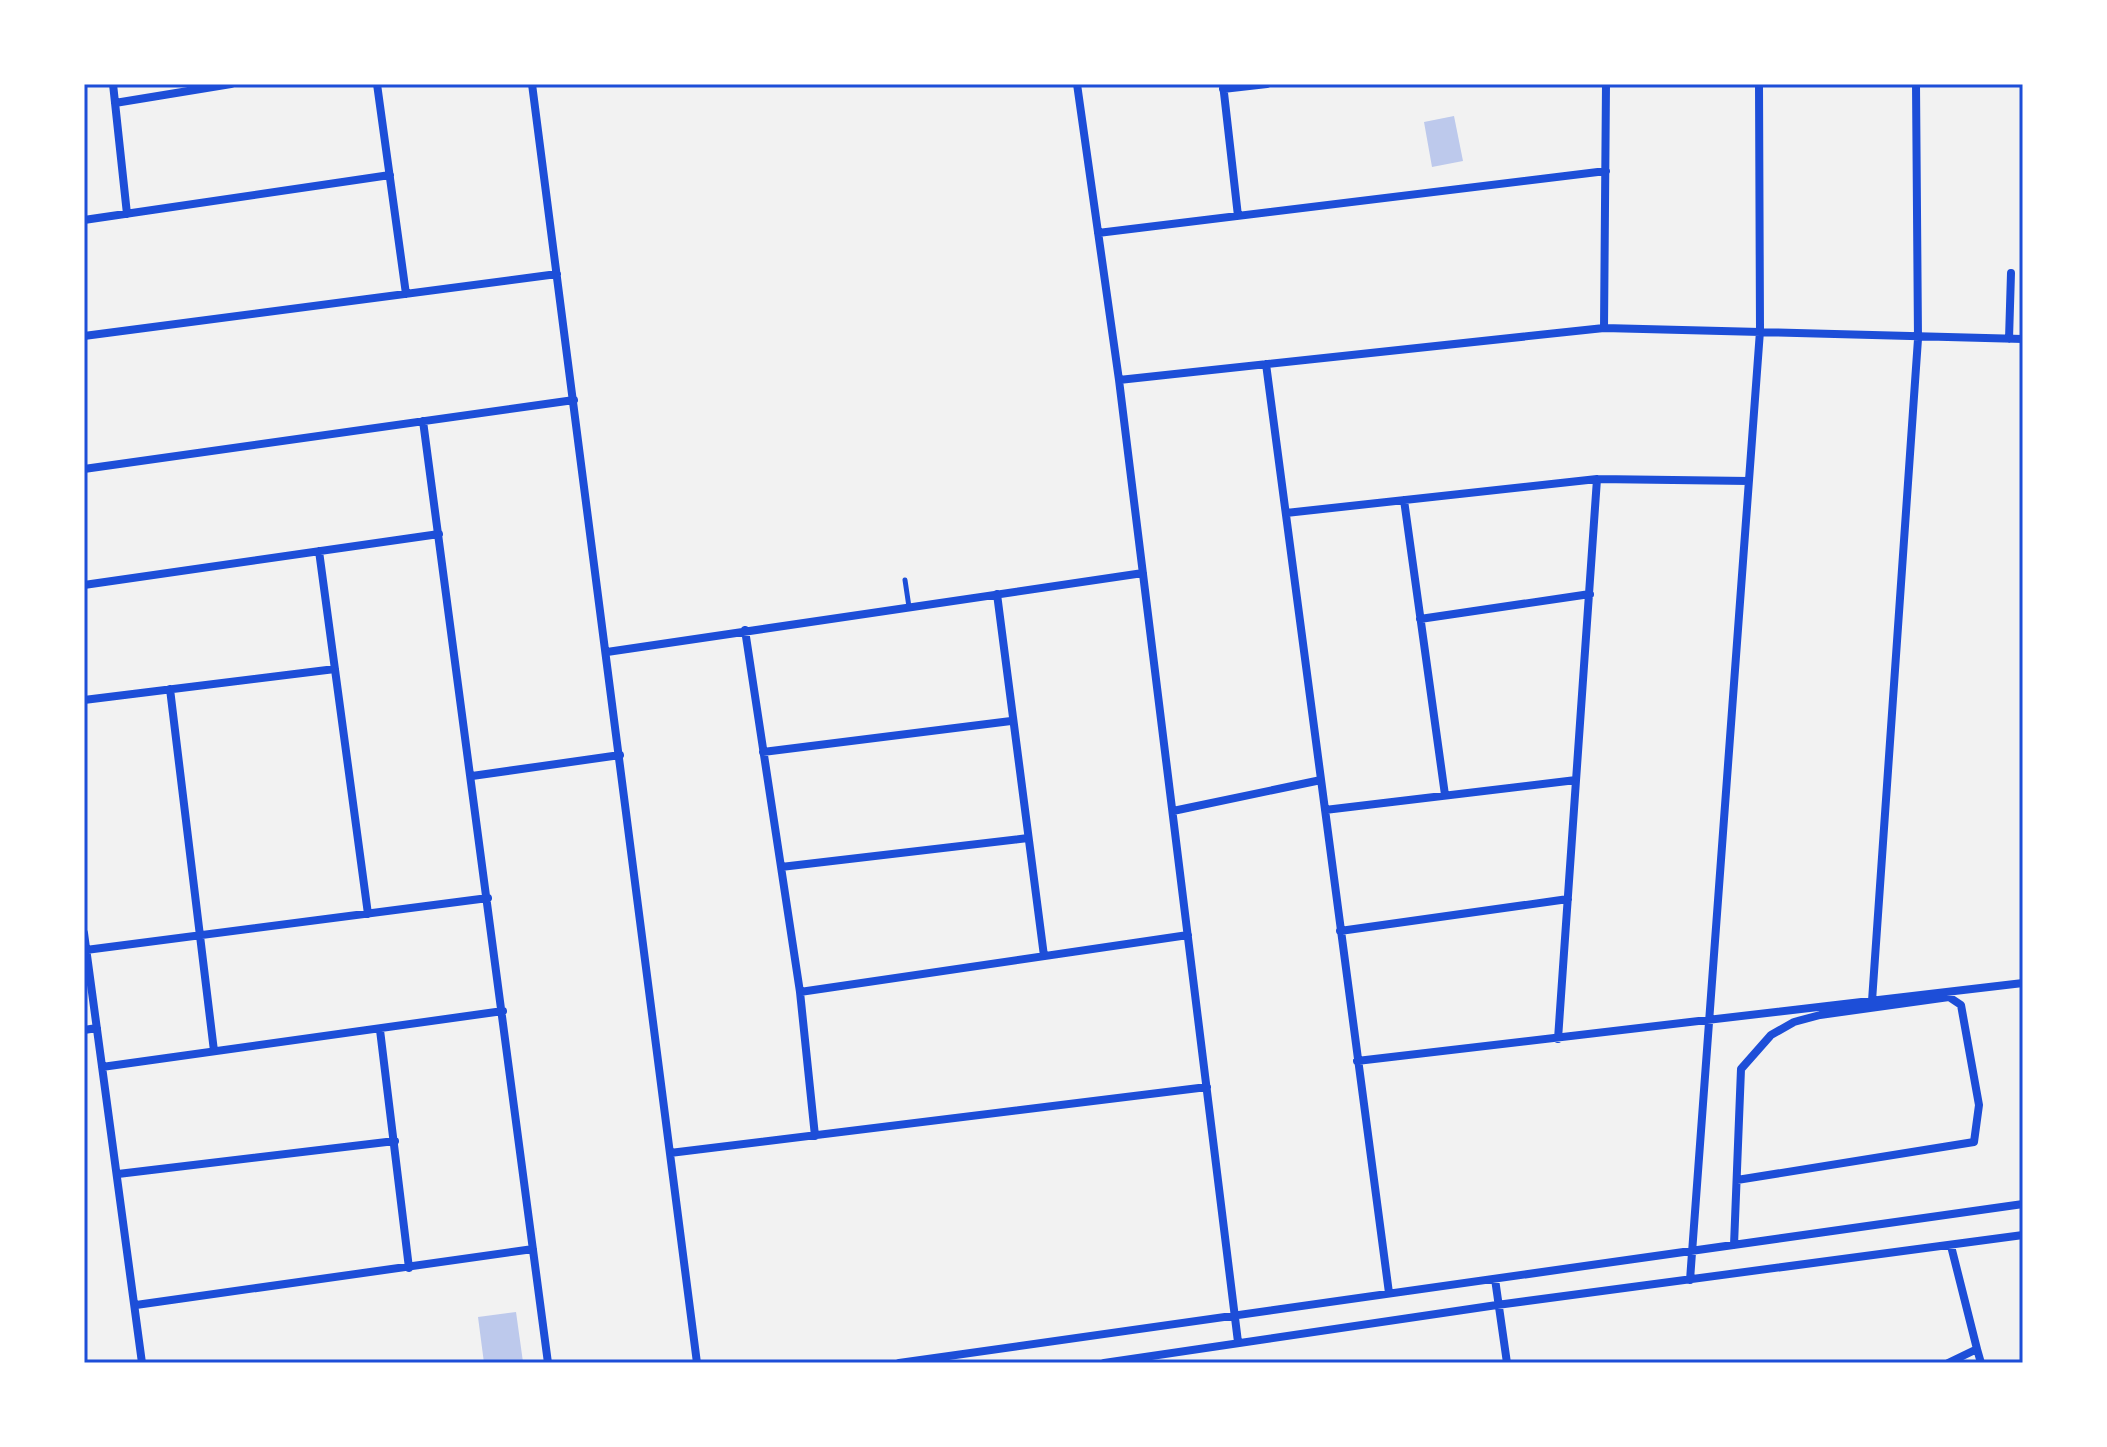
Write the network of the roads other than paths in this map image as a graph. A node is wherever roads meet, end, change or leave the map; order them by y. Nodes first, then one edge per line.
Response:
1 (113, 84) edge
2 (231, 84) edge
3 (377, 84) edge
4 (532, 84) edge
5 (1077, 84) edge
6 (1267, 84) edge
7 (1606, 84) edge
8 (1759, 84) edge
9 (1916, 84) edge
10 (1223, 87) edge
11 (115, 103) junction
12 (1606, 171) junction
13 (390, 175) junction
14 (127, 214) junction
15 (1238, 216) junction
16 (84, 220) edge
17 (1098, 233) junction
18 (2011, 273) dead end
19 (557, 274) junction
20 (406, 294) junction
21 (1604, 328) junction
22 (1760, 331) junction
23 (84, 336) edge
24 (1918, 339) junction
25 (2009, 339) junction
26 (2023, 339) edge
27 (1266, 364) junction
28 (1119, 380) junction
29 (574, 400) junction
30 (423, 421) junction
31 (84, 469) edge
32 (1597, 479) junction
33 (1749, 481) junction
34 (1404, 500) junction
35 (1286, 513) junction
36 (439, 534) junction
37 (319, 551) junction
38 (1143, 573) junction
39 (905, 580) dead end
40 (84, 585) edge
41 (997, 594) junction
42 (1590, 594) junction
43 (909, 607) junction
44 (1420, 619) junction
45 (745, 630) junction
46 (607, 652) junction
47 (335, 669) junction
48 (170, 689) junction
49 (84, 700) edge
50 (1011, 721) junction
51 (763, 752) junction
52 (620, 755) junction
53 (472, 776) junction
54 (1321, 780) junction
55 (1576, 780) junction
56 (1445, 795) junction
57 (1325, 810) junction
58 (1173, 811) junction
59 (1028, 838) junction
60 (781, 867) junction
61 (488, 898) junction
62 (1568, 899) junction
63 (368, 914) junction
64 (1340, 931) junction
65 (84, 933) edge
66 (1188, 935) junction
67 (200, 937) junction
68 (86, 950) junction
69 (1044, 956) junction
70 (2023, 983) edge
71 (800, 992) junction
72 (1872, 1001) junction
73 (503, 1011) junction
74 (1710, 1022) junction
75 (97, 1028) junction
76 (84, 1030) edge
77 (380, 1030) junction
78 (1558, 1039) junction
79 (214, 1051) junction
80 (1357, 1061) junction
81 (102, 1067) junction
82 (1207, 1087) junction
83 (815, 1136) junction
84 (395, 1141) junction
85 (670, 1153) junction
86 (118, 1174) junction
87 (1737, 1180) junction
88 (2023, 1204) edge
89 (2023, 1235) edge
90 (1734, 1245) junction
91 (1951, 1246) junction
92 (533, 1249) junction
93 (1694, 1250) junction
94 (409, 1268) junction
95 (1495, 1279) junction
96 (1690, 1280) junction
97 (1389, 1293) junction
98 (136, 1305) junction
99 (1497, 1305) junction
100 (1235, 1315) junction
101 (1238, 1342) junction
102 (1977, 1349) junction
103 (142, 1363) edge
104 (548, 1363) edge
105 (697, 1363) edge
106 (899, 1363) edge
107 (1104, 1363) edge
108 (1507, 1363) edge
109 (1948, 1363) edge
110 (1981, 1363) edge

1 - 11 street
2 - 11 street
3 - 13 street
4 - 19 street
5 - 17 street
6 - 10 street
7 - 12 street
8 - 22 street
9 - 24 street
10 - 15 street
11 - 14 street
12 - 15 street
12 - 21 street
13 - 14 street
13 - 20 street
14 - 16 street
15 - 17 street
17 - 28 street
18 - 25 street
19 - 20 street
19 - 29 street
20 - 23 street
21 - 22 street
21 - 27 street
22 - 24 street
22 - 33 street
24 - 25 street
24 - 72 street
25 - 26 street
27 - 28 street
27 - 35 street
28 - 38 street
29 - 30 street
29 - 46 street
30 - 31 street
30 - 36 street
32 - 33 street
32 - 34 street
32 - 42 street
33 - 74 street
34 - 35 street
34 - 44 street
35 - 54 street
36 - 37 street
36 - 53 street
37 - 40 street
37 - 47 street
38 - 41 street
38 - 58 street
39 - 43 lane
41 - 43 street
41 - 50 street
42 - 44 street
42 - 55 street
43 - 45 street
44 - 56 street
45 - 46 street
45 - 51 street
46 - 52 street
47 - 48 street
47 - 63 street
48 - 49 street
48 - 67 street
50 - 51 street
50 - 59 street
51 - 60 street
52 - 53 street
52 - 85 street
53 - 61 street
54 - 57 street
54 - 58 street
55 - 56 street
55 - 62 street
56 - 57 street
57 - 64 street
58 - 66 street
59 - 60 street
59 - 69 street
60 - 71 street
61 - 63 street
61 - 73 street
62 - 64 street
62 - 78 street
63 - 67 street
64 - 80 street
65 - 68 street
66 - 69 street
66 - 82 street
67 - 68 street
67 - 79 street
68 - 75 street
69 - 71 street
70 - 72 street
71 - 83 street
72 - 74 street
73 - 77 street
73 - 92 street
74 - 78 street
74 - 93 street
75 - 76 street
75 - 81 street
77 - 79 street
77 - 84 street
78 - 80 street
79 - 81 street
80 - 97 street
81 - 86 street
82 - 83 street
82 - 100 street
83 - 85 street
84 - 86 street
84 - 94 street
85 - 105 street
86 - 98 street
87 - 87 street
87 - 90 street
88 - 90 street
89 - 91 street
90 - 93 street
91 - 96 street
91 - 102 street
92 - 94 street
92 - 104 street
93 - 95 street
93 - 96 street
94 - 98 street
95 - 97 street
95 - 99 street
96 - 99 street
97 - 100 street
98 - 103 street
99 - 101 street
99 - 108 street
100 - 101 street
100 - 106 street
101 - 107 street
102 - 109 street
102 - 110 street

